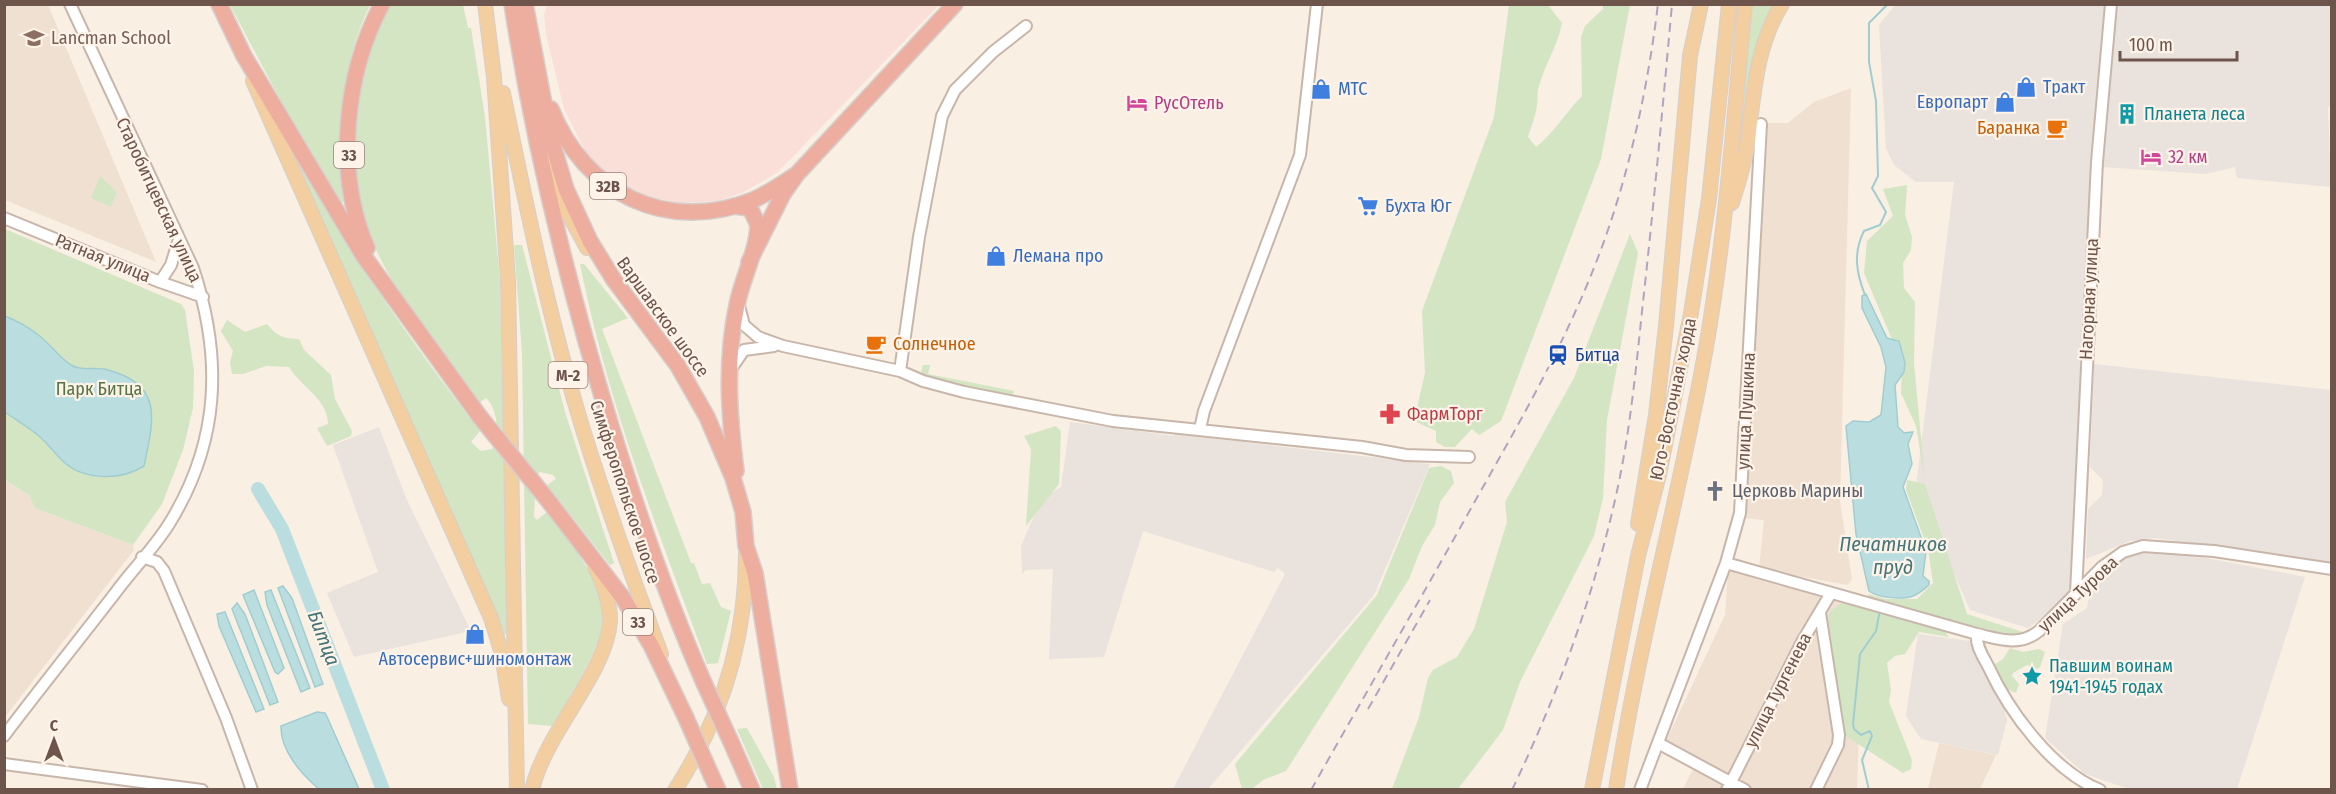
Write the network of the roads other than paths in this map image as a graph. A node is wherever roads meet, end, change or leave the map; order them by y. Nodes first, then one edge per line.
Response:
1 (70, 4) edge
2 (219, 4) edge
3 (382, 4) edge
4 (485, 4) edge
5 (512, 4) edge
6 (525, 4) edge
7 (955, 4) edge
8 (1317, 4) edge
9 (1701, 4) edge
10 (1729, 4) edge
11 (1745, 4) edge
12 (1782, 4) edge
13 (2111, 4) edge
14 (488, 21) junction
15 (1026, 26) dead end
16 (244, 56) junction
17 (531, 78) junction
18 (543, 105) junction
19 (1761, 124) dead end
20 (545, 152) junction
21 (797, 174) junction
22 (548, 196) junction
23 (731, 206) junction
24 (4, 218) edge
25 (1724, 231) junction
26 (179, 238) junction
27 (749, 262) junction
28 (614, 280) junction
29 (159, 282) junction
30 (202, 297) junction
31 (396, 301) junction
32 (737, 301) junction
33 (783, 346) junction
34 (900, 371) junction
35 (728, 377) junction
36 (1200, 429) junction
37 (1469, 457) dead end
38 (743, 512) junction
39 (575, 535) junction
40 (746, 546) junction
41 (1638, 556) junction
42 (142, 557) junction
43 (1726, 563) junction
44 (2331, 569) edge
45 (1832, 593) junction
46 (2076, 594) junction
47 (1820, 613) junction
48 (1977, 634) junction
49 (686, 718) junction
50 (4, 735) edge
51 (1658, 743) junction
52 (516, 748) junction
53 (4, 764) edge
54 (715, 783) edge
55 (1729, 786) edge
56 (202, 789) edge
57 (252, 789) edge
58 (517, 789) edge
59 (532, 789) edge
60 (675, 789) edge
61 (752, 789) edge
62 (790, 789) edge
63 (1592, 789) edge
64 (1616, 789) edge
65 (1640, 789) edge
66 (1745, 789) edge
67 (1816, 789) edge
68 (2100, 789) edge

1 - 26 street, Старобитцевская улица
2 - 16 highway, 33
3 - 31 highway, 33
4 - 14 main road, М-2
5 - 17 highway, Варшавское шоссе / М-2
6 - 17 highway
7 - 21 highway
8 - 36 street
9 - 41 main road
10 - 41 main road, Юго-Восточная хорда
11 - 25 main road, Юго-Восточная хорда
12 - 25 main road
13 - 46 street, Нагорная улица
14 - 49 main road, Симферопольское шоссе / М-2
14 - 52 main road
15 - 34 street
16 - 31 highway, 33
16 - 52 main road
17 - 18 highway
17 - 20 main road, Варшавское шоссе
17 - 22 highway, Симферопольское шоссе / М-2
17 - 23 highway, 32B
18 - 20 street
18 - 28 highway
19 - 43 street, улица Пушкина
20 - 22 street
20 - 28 main road, Варшавское шоссе
21 - 23 highway, 32B
21 - 27 highway
22 - 61 highway, Симферопольское шоссе / М-2, bridge
23 - 27 highway
24 - 29 street, Ратная улица
25 - 64 main road, Юго-Восточная хорда
26 - 29 street
26 - 30 street, Старобитцевская улица
27 - 32 highway
28 - 38 highway, Варшавское шоссе
29 - 30 street, Ратная улица
30 - 42 street, Старобитцевская улица
31 - 39 highway, 33, bridge
32 - 33 street
32 - 35 highway
33 - 34 street
33 - 35 street
34 - 36 street
35 - 38 highway
36 - 37 street
38 - 40 highway, Варшавское шоссе
39 - 49 highway, 33
39 - 59 main road
40 - 60 main road, Варшавское шоссе
40 - 62 highway
41 - 63 main road, Юго-Восточная хорда
42 - 50 street, Старобитцевская улица
42 - 57 street
43 - 45 street, улица Турова
43 - 51 street, улица Пушкина
44 - 46 street, улица Турова
45 - 47 street, улица Тургенева
45 - 48 street, улица Турова
46 - 48 street, улица Турова
47 - 55 street, улица Тургенева
47 - 67 street
48 - 68 street
49 - 54 highway, Симферопольское шоссе / М-2, bridge
51 - 55 street
51 - 65 street, улица Пушкина
52 - 58 main road
53 - 56 street
55 - 66 street

